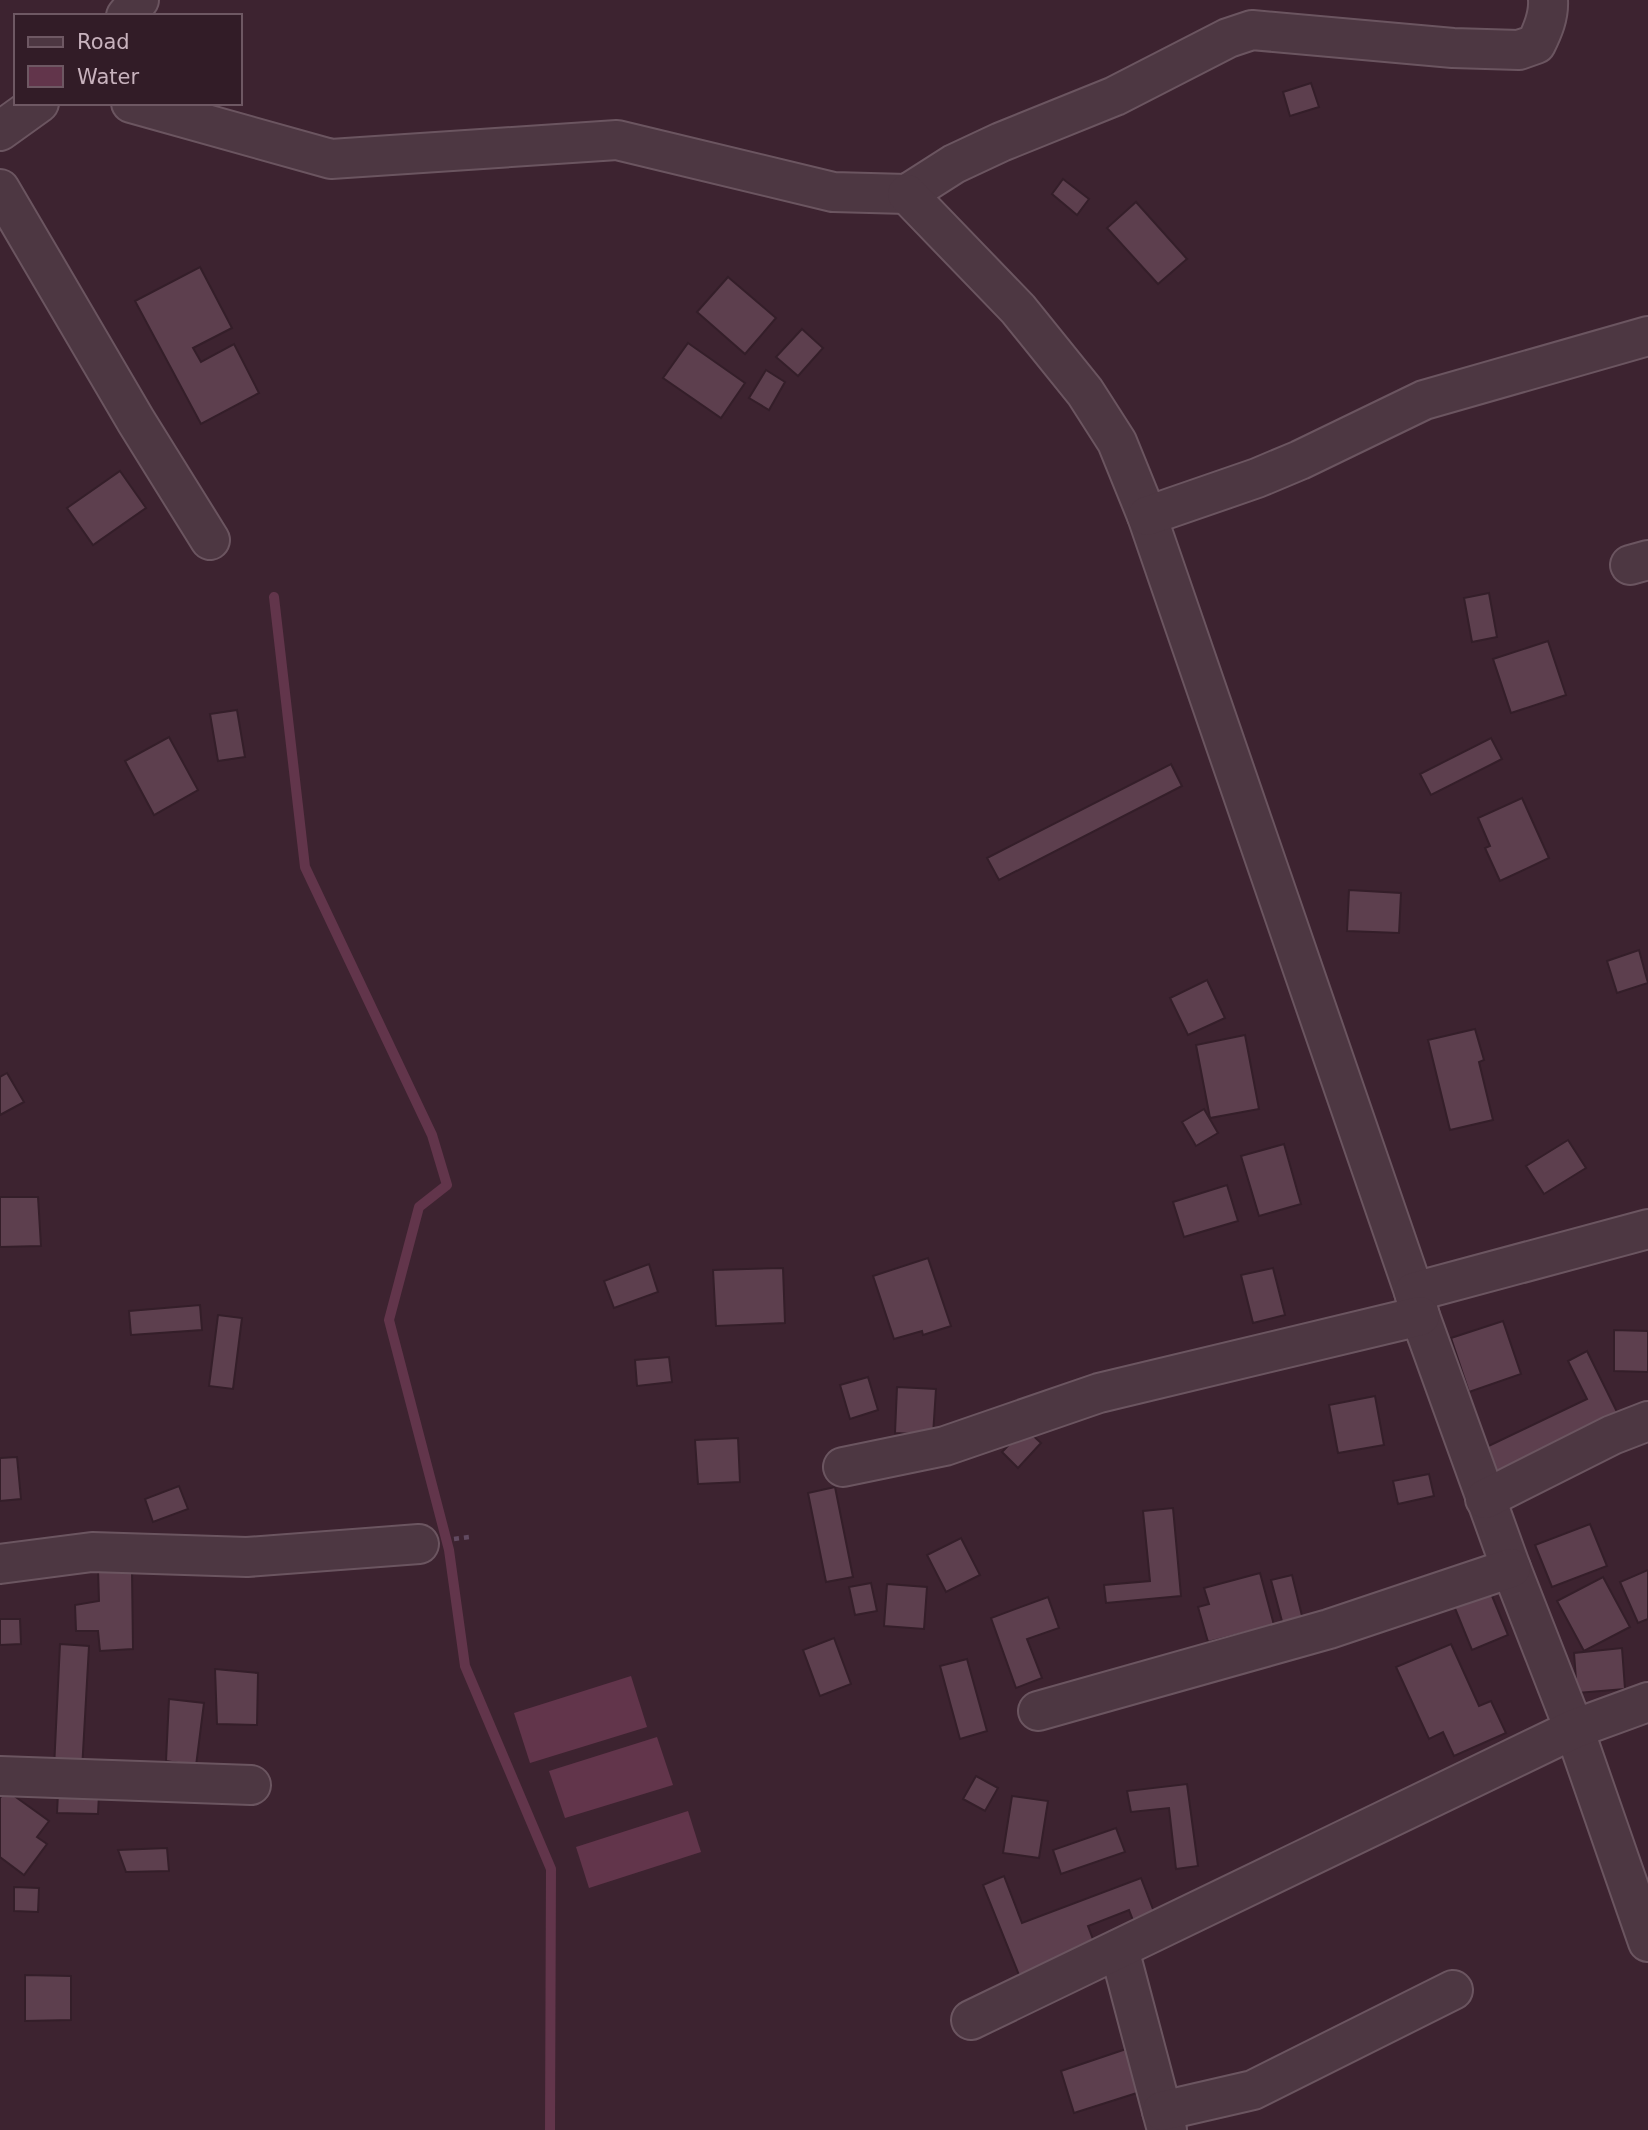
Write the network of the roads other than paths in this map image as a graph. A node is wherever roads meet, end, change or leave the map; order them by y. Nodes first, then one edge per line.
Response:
1 (139, 0) edge
2 (1548, 0) edge
3 (128, 14) edge
4 (36, 105) edge
5 (138, 105) edge
6 (0, 131) edge
7 (0, 189) edge
8 (907, 194) junction
9 (1648, 335) edge
10 (1147, 516) junction
11 (209, 540) dead end
12 (1648, 1229) edge
13 (1417, 1304) junction
14 (1648, 1421) edge
15 (843, 1467) dead end
16 (1485, 1499) junction
17 (435, 1542) road end
18 (0, 1564) edge
19 (1511, 1568) junction
20 (1648, 1702) edge
21 (1038, 1711) dead end
22 (1574, 1729) junction
23 (0, 1776) edge
24 (251, 1785) dead end
25 (1648, 1942) edge
26 (1119, 1949) junction
27 (1453, 1990) dead end
28 (971, 2021) dead end
29 (1164, 2120) edge

1 - 3 street
2 - 8 street
4 - 6 street
5 - 8 street
7 - 11 street
8 - 10 street
9 - 10 street
10 - 13 street
12 - 13 street
13 - 15 street
13 - 16 street
14 - 16 street
16 - 19 street
17 - 18 street
19 - 21 street
19 - 22 street
20 - 22 street
22 - 25 street
22 - 26 street
23 - 24 street
26 - 28 street
26 - 29 street
27 - 29 street

